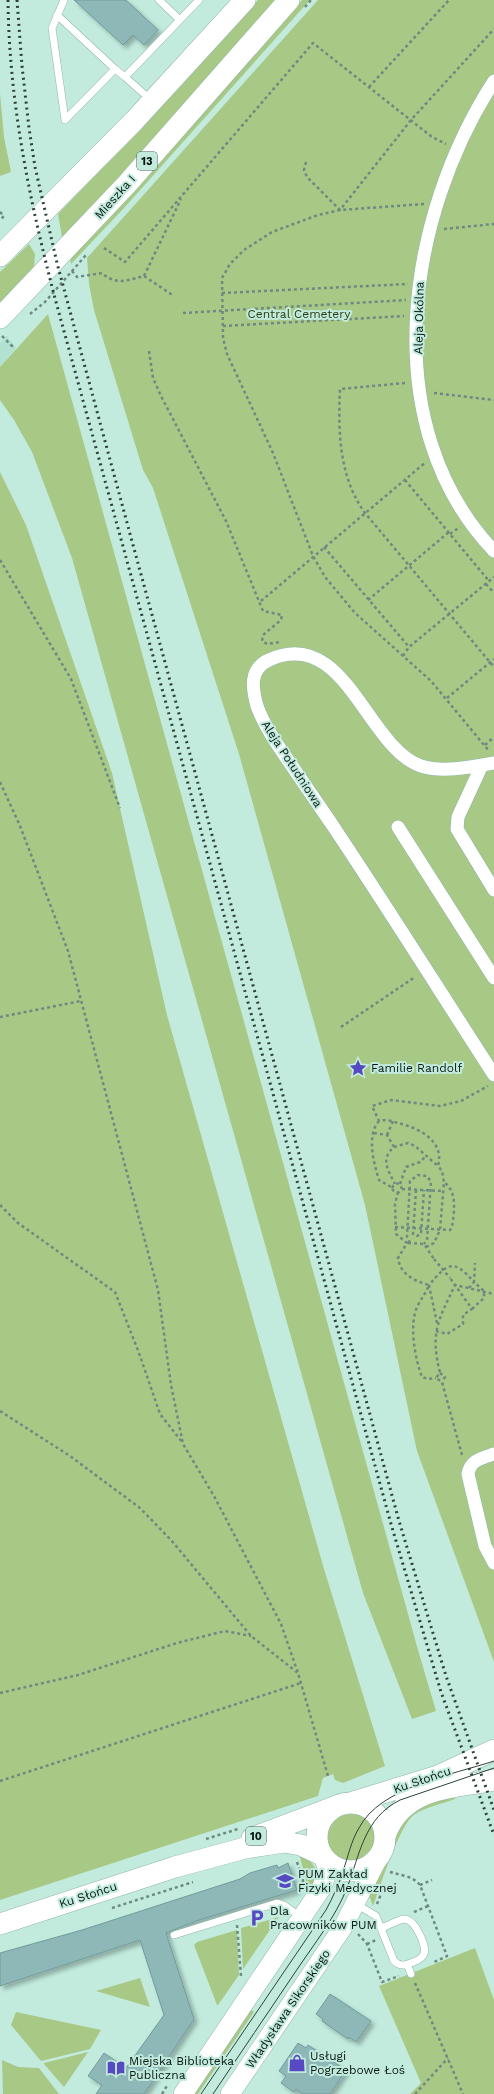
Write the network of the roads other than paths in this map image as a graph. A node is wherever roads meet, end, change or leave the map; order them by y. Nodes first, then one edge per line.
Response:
1 (64, 0) edge
2 (159, 0) edge
3 (199, 0) edge
4 (245, 0) edge
5 (289, 0) edge
6 (57, 15) junction
7 (180, 20) junction
8 (115, 69) junction
9 (125, 77) junction
10 (494, 81) edge
11 (152, 101) junction
12 (0, 256) edge
13 (1, 327) edge
14 (494, 551) edge
15 (488, 764) edge
16 (398, 827) dead end
17 (494, 890) edge
18 (494, 978) edge
19 (494, 1075) edge
20 (494, 1454) edge
21 (494, 1563) edge
22 (494, 1750) edge
23 (494, 1780) edge
24 (342, 1805) junction
25 (385, 1836) junction
26 (323, 1856) junction
27 (384, 1865) junction
28 (175, 1867) junction
29 (356, 1904) junction
30 (302, 1918) junction
31 (0, 1924) edge
32 (381, 1928) junction
33 (174, 1934) dead end
34 (407, 1964) junction
35 (408, 1974) road end
36 (183, 2094) edge
37 (230, 2094) edge

1 - 6 lane
2 - 7 lane
3 - 7 lane
4 - 11 main road
5 - 13 main road, Mieszka I / 13
6 - 8 lane
6 - 8 lane
7 - 9 lane
8 - 9 lane
9 - 11 lane
10 - 14 street, Aleja Okólna
11 - 12 main road
15 - 17 street
15 - 19 street, Aleja Południowa
16 - 18 street
20 - 21 street
22 - 24 main road, Ku Słońcu / 10
23 - 25 main road, Ku Słońcu
24 - 25 main road
24 - 26 main road
24 - 28 main road, Ku Słońcu / 10
25 - 27 main road
26 - 27 main road, 10
26 - 28 main road, Ku Słońcu / 10
26 - 30 street
27 - 29 street, Władysława Sikorskiego
28 - 31 main road, Ku Słońcu / 10
29 - 32 lane
29 - 37 street, Władysława Sikorskiego
30 - 33 lane
30 - 36 street
32 - 34 lane
32 - 34 lane
34 - 35 lane

